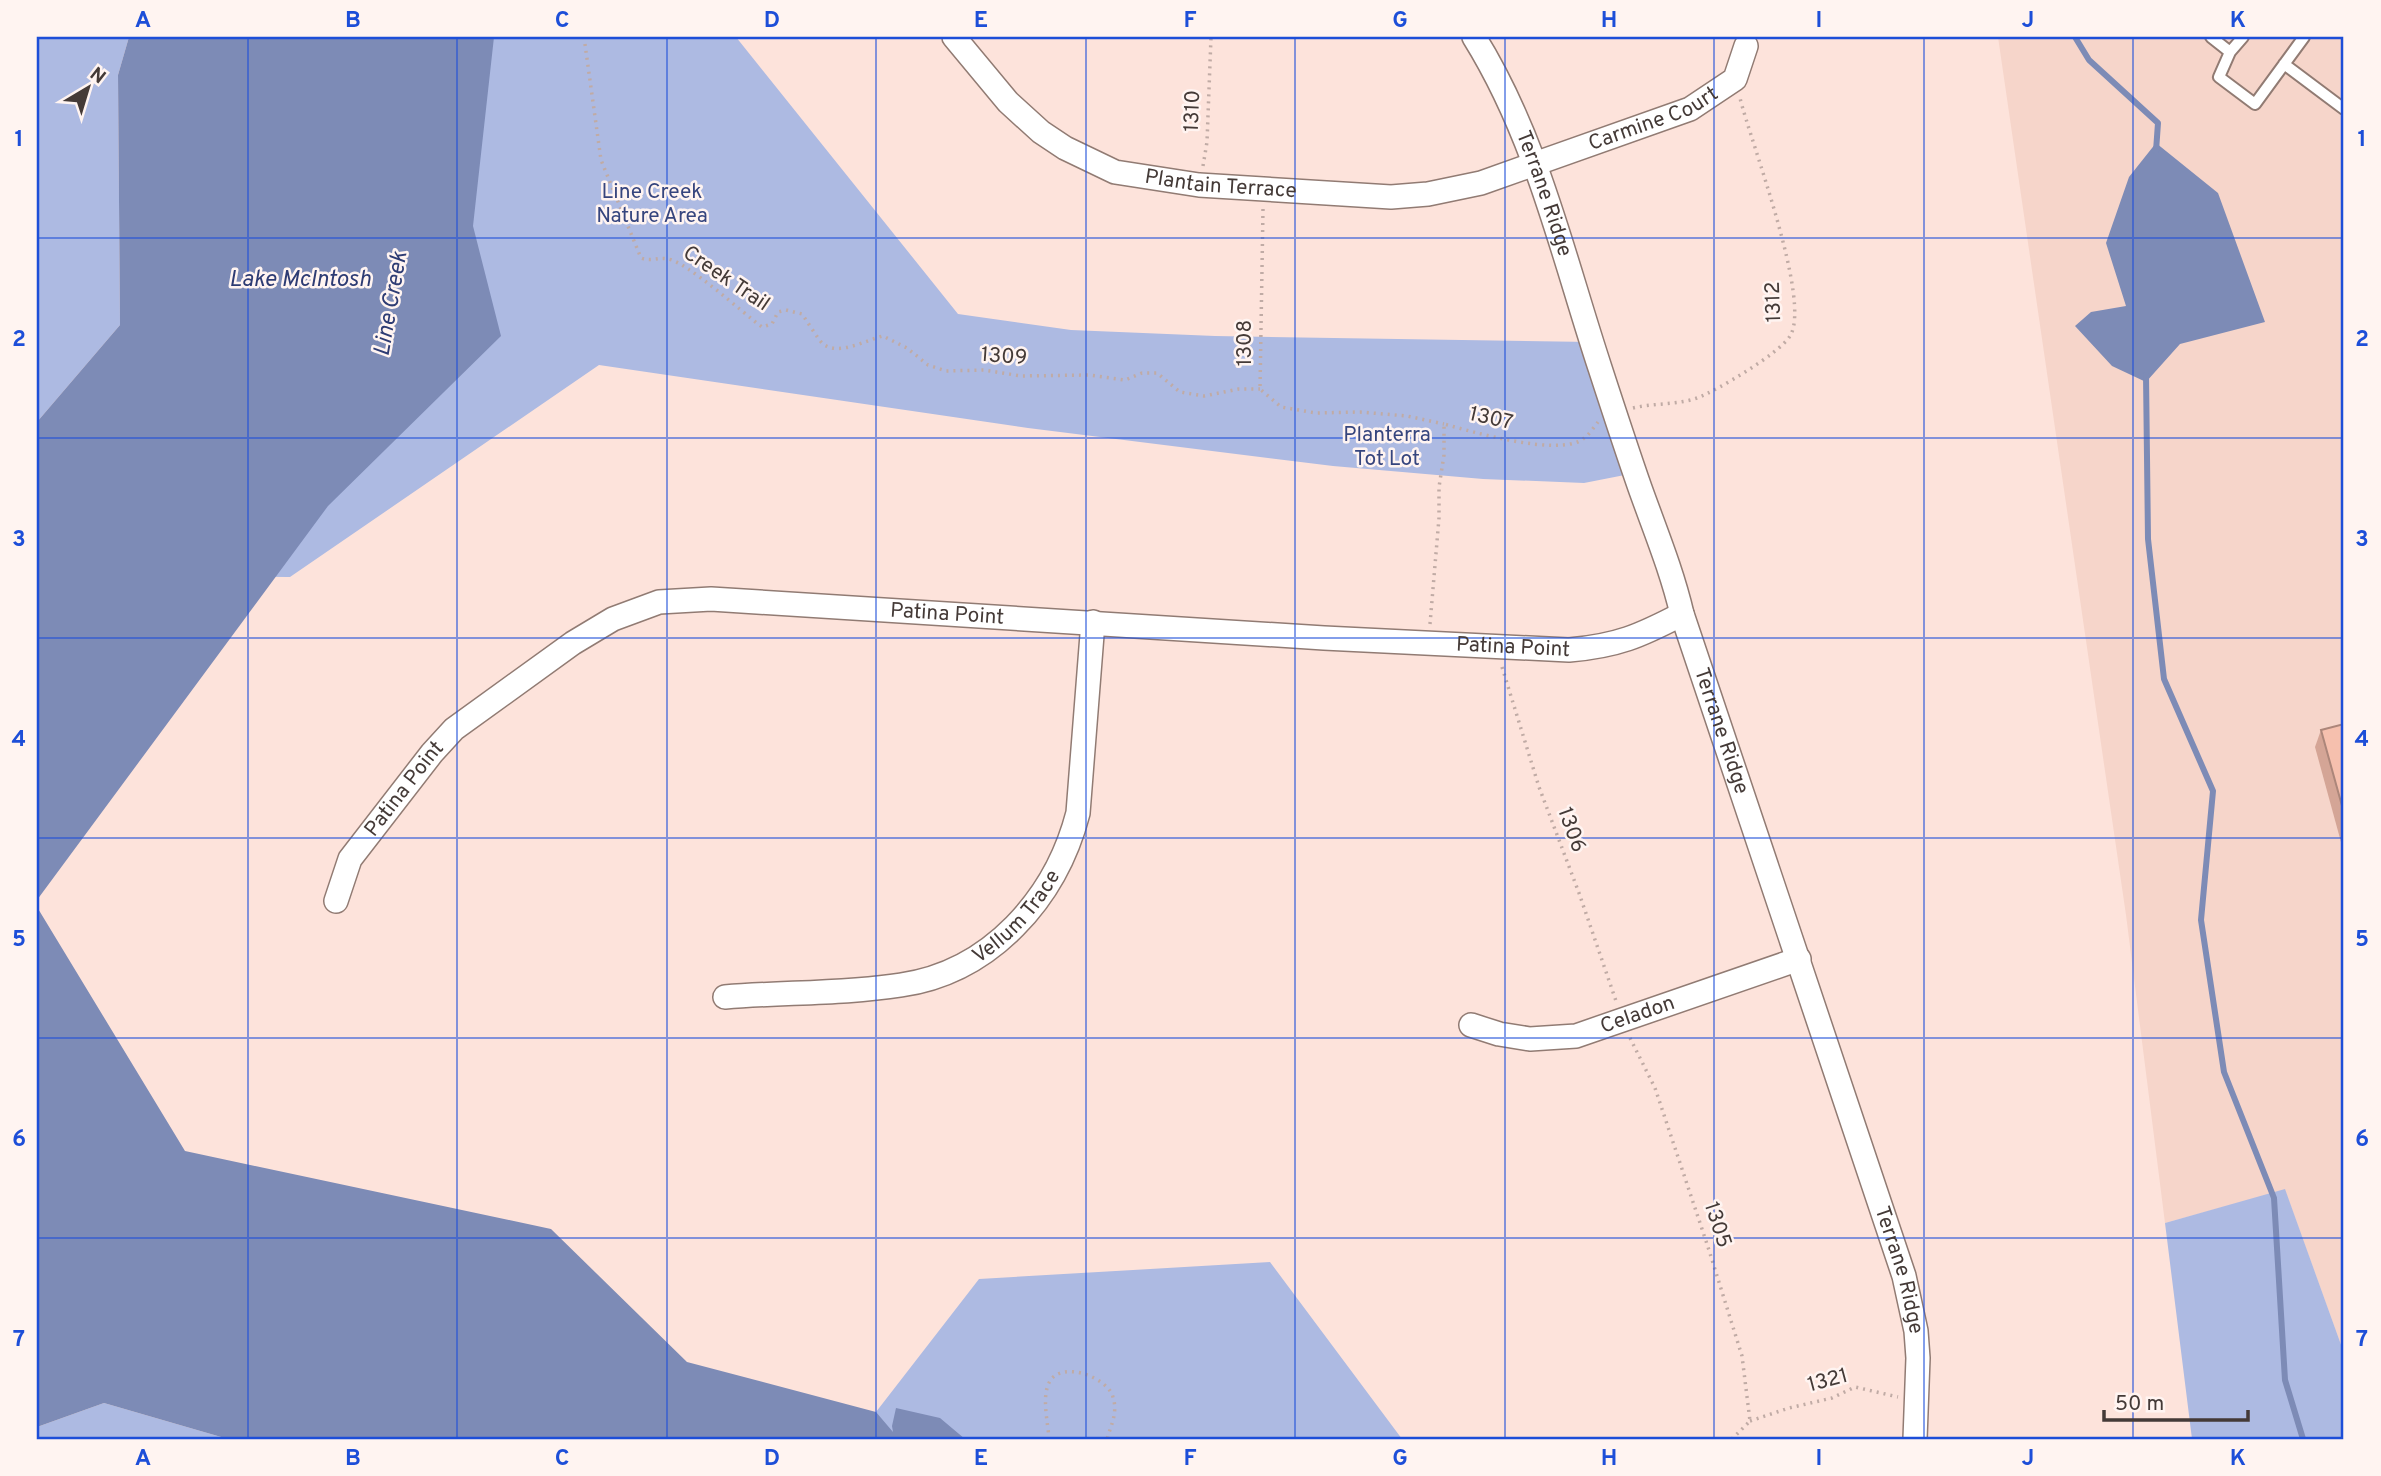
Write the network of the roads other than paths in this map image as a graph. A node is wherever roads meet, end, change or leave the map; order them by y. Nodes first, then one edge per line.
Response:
1 (954, 37) edge
2 (1474, 37) edge
3 (2211, 37) edge
4 (2243, 37) edge
5 (2304, 37) edge
6 (1746, 46) dead end
7 (2230, 52) junction
8 (2284, 64) junction
9 (2344, 109) edge
10 (1536, 165) junction
11 (1682, 614) junction
12 (1093, 622) junction
13 (336, 901) dead end
14 (1799, 959) junction
15 (725, 997) dead end
16 (1471, 1026) dead end
17 (1914, 1439) edge

1 - 10 street, Plantain Terrace
2 - 10 street, Terrane Ridge
3 - 7 lane
4 - 7 lane
5 - 8 lane
6 - 10 street, Carmine Court
7 - 8 lane
8 - 9 lane
10 - 11 street, Terrane Ridge
11 - 12 street, Patina Point
11 - 14 street, Terrane Ridge
12 - 13 street, Patina Point
12 - 15 street, Vellum Trace
14 - 16 street, Celadon
14 - 17 street, Terrane Ridge

